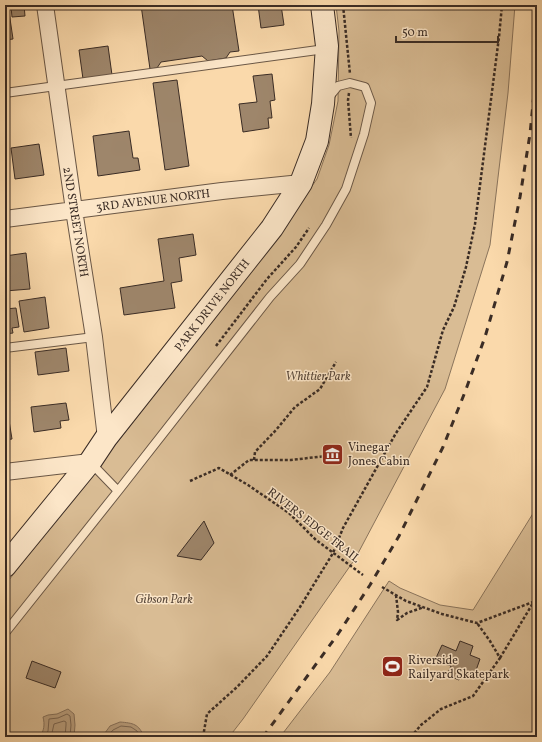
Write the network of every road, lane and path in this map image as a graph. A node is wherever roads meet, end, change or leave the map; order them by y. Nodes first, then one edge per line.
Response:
1 (45, 5) edge
2 (322, 5) edge
3 (502, 5) edge
4 (327, 49) junction
5 (56, 86) junction
6 (5, 93) edge
7 (323, 104) junction
8 (301, 183) junction
9 (74, 210) junction
10 (5, 219) edge
11 (94, 337) junction
12 (5, 348) edge
13 (336, 362) dead end
14 (106, 438) junction
15 (326, 456) dead end
16 (254, 460) junction
17 (90, 462) junction
18 (5, 472) edge
19 (230, 475) junction
20 (190, 481) dead end
21 (118, 490) junction
22 (333, 553) junction
23 (5, 566) edge
24 (363, 575) dead end
25 (382, 587) dead end
26 (396, 595) junction
27 (537, 600) edge
28 (533, 602) junction
29 (424, 607) junction
30 (477, 623) junction
31 (5, 633) edge
32 (500, 658) junction
33 (203, 737) edge
34 (411, 737) edge

1 - 5 street, 2ND STREET NORTH
2 - 4 street, PARK DRIVE NORTH
3 - 22 path
4 - 5 lane
4 - 7 street, PARK DRIVE NORTH
5 - 6 lane
5 - 9 street, 2ND STREET NORTH
7 - 8 street, PARK DRIVE NORTH
7 - 21 lane
8 - 9 street, 3RD AVENUE NORTH
8 - 14 street, PARK DRIVE NORTH
9 - 10 street, 3RD AVENUE NORTH
9 - 11 street, 2ND STREET NORTH
11 - 12 lane
11 - 14 street, 2ND STREET NORTH
13 - 16 path
14 - 17 street, PARK DRIVE NORTH
15 - 16 path
16 - 19 path
17 - 18 street
17 - 21 lane
17 - 23 street, PARK DRIVE NORTH
19 - 20 path, RIVERS EDGE TRAIL
19 - 22 path, RIVERS EDGE TRAIL
21 - 31 lane
22 - 24 path, RIVERS EDGE TRAIL
22 - 33 path
25 - 26 path
26 - 29 path
26 - 29 path
27 - 28 path
28 - 30 path
28 - 32 path
29 - 30 path
30 - 32 path
32 - 34 path

